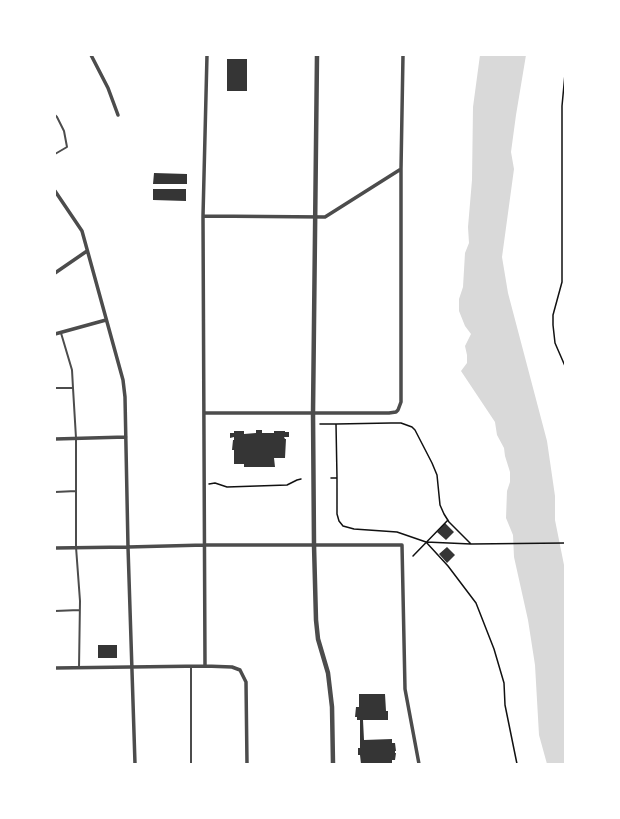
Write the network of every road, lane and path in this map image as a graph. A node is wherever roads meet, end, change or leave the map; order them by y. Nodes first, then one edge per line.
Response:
1 (91, 55) edge
2 (207, 55) edge
3 (317, 55) edge
4 (403, 55) edge
5 (565, 74) edge
6 (55, 115) edge
7 (118, 115) dead end
8 (562, 150) junction
9 (565, 150) edge
10 (55, 154) edge
11 (401, 169) junction
12 (55, 191) edge
13 (203, 216) junction
14 (314, 217) junction
15 (87, 251) junction
16 (55, 273) edge
17 (106, 320) junction
18 (60, 332) junction
19 (55, 334) edge
20 (565, 366) edge
21 (55, 388) edge
22 (73, 388) junction
23 (205, 413) junction
24 (313, 413) junction
25 (391, 418) dead end
26 (391, 423) junction
27 (320, 424) dead end
28 (336, 424) junction
29 (126, 437) junction
30 (76, 438) junction
31 (55, 439) edge
32 (330, 478) dead end
33 (337, 478) junction
34 (301, 479) dead end
35 (205, 484) junction
36 (76, 491) junction
37 (55, 492) edge
38 (448, 520) junction
39 (426, 542) junction
40 (565, 543) edge
41 (472, 544) junction
42 (205, 545) junction
43 (314, 545) junction
44 (76, 547) junction
45 (128, 547) junction
46 (55, 548) edge
47 (413, 556) dead end
48 (80, 610) junction
49 (55, 611) edge
50 (191, 666) junction
51 (205, 666) junction
52 (131, 667) junction
53 (55, 668) edge
54 (79, 668) junction
55 (135, 764) edge
56 (191, 764) edge
57 (248, 764) edge
58 (333, 764) edge
59 (419, 764) edge
60 (517, 764) edge

1 - 7 street
2 - 13 street
3 - 14 street
4 - 11 street
5 - 8 path
6 - 10 lane
8 - 9 path
8 - 20 path
11 - 14 street
11 - 24 street
12 - 15 street
13 - 14 street
13 - 23 street
14 - 24 street
15 - 16 street
15 - 17 street
17 - 18 street
17 - 29 street
18 - 19 street
18 - 22 lane
21 - 22 lane
22 - 30 lane
23 - 24 street
23 - 35 street
24 - 43 street
25 - 26 path
26 - 28 path
26 - 38 path
27 - 28 path
28 - 33 path
29 - 30 street
29 - 45 street
30 - 31 street
30 - 36 lane
32 - 33 path
33 - 39 path
34 - 35 path
35 - 42 street
36 - 37 lane
36 - 44 lane
38 - 39 path
38 - 41 path
39 - 41 path
39 - 47 path
39 - 60 path
40 - 41 path
42 - 43 street
42 - 45 street
42 - 51 street
43 - 58 street
43 - 59 street
44 - 45 street
44 - 46 street
44 - 48 lane
45 - 52 street
48 - 49 lane
48 - 54 lane
50 - 51 street
50 - 52 street
50 - 56 lane
51 - 57 street
52 - 54 street
52 - 55 street
53 - 54 street

